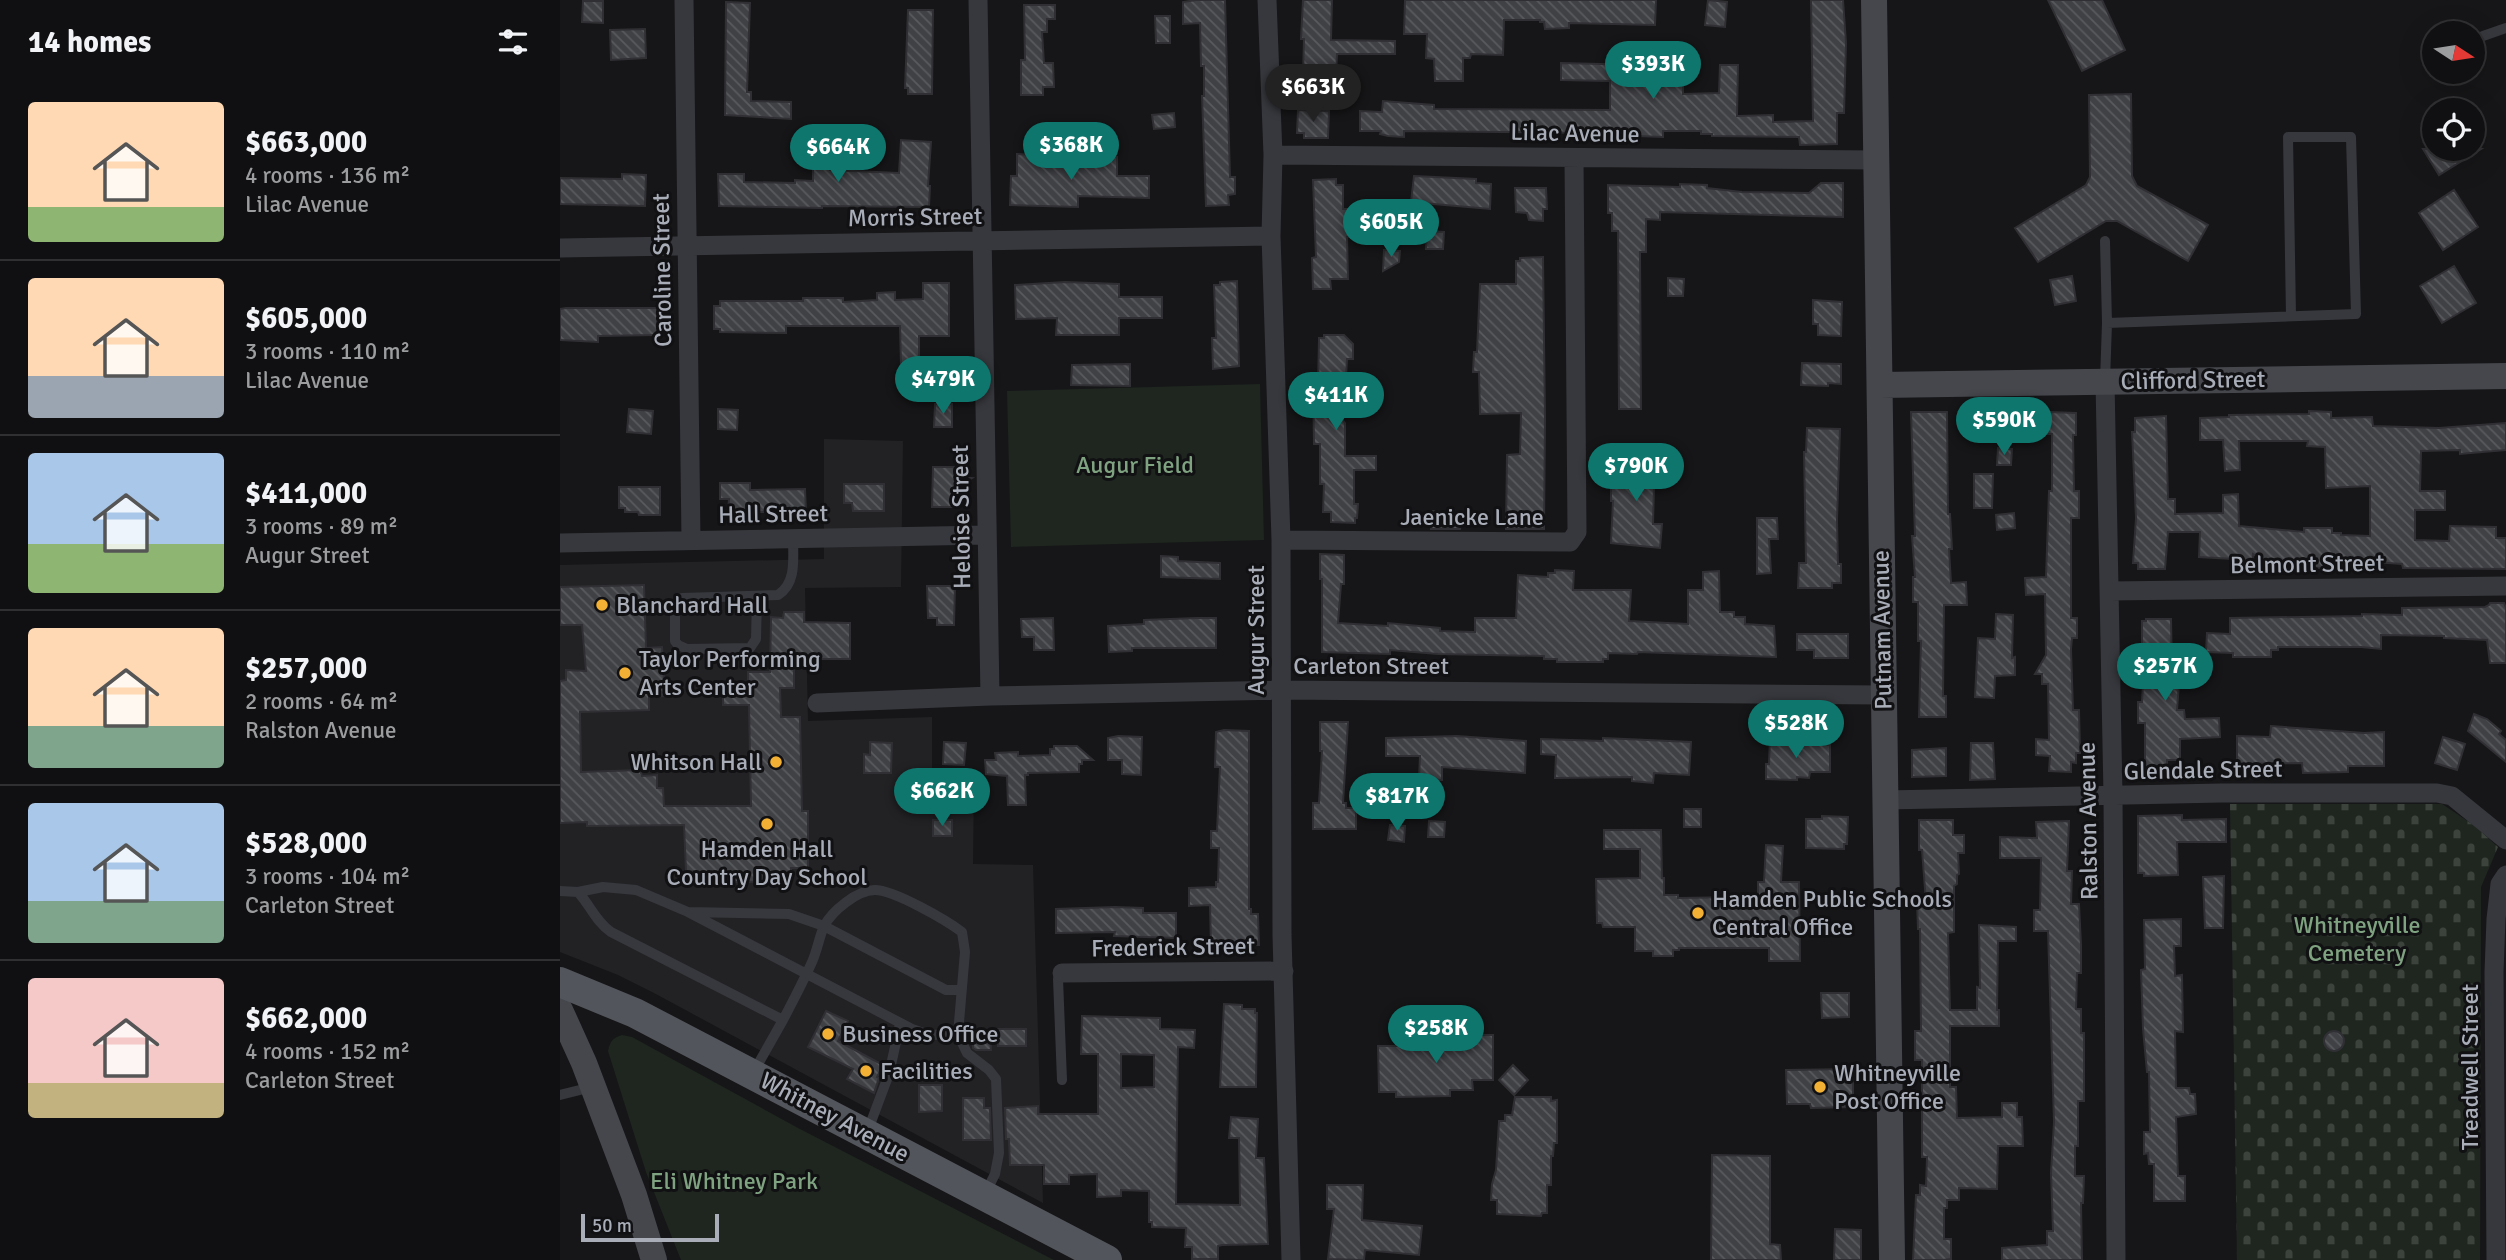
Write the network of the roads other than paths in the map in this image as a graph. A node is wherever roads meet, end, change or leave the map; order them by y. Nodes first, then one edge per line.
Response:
1 (684, 0) edge
2 (978, 0) edge
3 (1267, 0) edge
4 (1874, 0) edge
5 (2506, 28) edge
6 (2485, 35) edge
7 (1273, 155) junction
8 (1574, 158) junction
9 (1877, 160) junction
10 (1271, 236) junction
11 (981, 240) junction
12 (2105, 241) dead end
13 (686, 245) junction
14 (560, 248) edge
15 (2291, 316) junction
16 (2107, 323) junction
17 (2506, 376) edge
18 (2105, 381) junction
19 (1880, 385) junction
20 (986, 535) junction
21 (793, 538) junction
22 (691, 540) junction
23 (1281, 540) junction
24 (560, 543) edge
25 (2506, 586) edge
26 (2109, 591) junction
27 (757, 596) junction
28 (1281, 690) junction
29 (1883, 695) junction
30 (990, 696) junction
31 (817, 703) dead end
32 (2113, 796) junction
33 (1885, 800) junction
34 (2506, 840) edge
35 (2506, 875) edge
36 (560, 891) edge
37 (578, 892) junction
38 (688, 912) junction
39 (824, 926) junction
40 (1284, 971) junction
41 (1062, 973) joint
42 (806, 975) junction
43 (560, 982) edge
44 (961, 990) junction
45 (560, 1010) edge
46 (783, 1020) junction
47 (900, 1024) junction
48 (958, 1034) junction
49 (753, 1073) junction
50 (1062, 1080) dead end
51 (593, 1087) junction
52 (560, 1096) edge
53 (866, 1134) junction
54 (984, 1195) junction
55 (654, 1260) edge
56 (1107, 1260) edge
57 (1291, 1260) edge
58 (1892, 1260) edge
59 (2116, 1260) edge
60 (2496, 1260) edge

1 - 13 street, Caroline Street
2 - 11 street, Heloise Street
3 - 7 street, Augur Street
4 - 9 main road, Putnam Avenue
5 - 6 lane
7 - 8 street, Lilac Avenue
7 - 10 street, Augur Street
8 - 9 street, Lilac Avenue
8 - 23 street, Jaenicke Lane
9 - 19 main road, Putnam Avenue
10 - 11 street, Morris Street
10 - 23 street, Augur Street
11 - 13 street, Morris Street
11 - 20 street, Heloise Street
12 - 16 lane
13 - 14 street, Morris Street
13 - 22 street, Caroline Street
15 - 15 lane
15 - 16 lane
16 - 18 lane
17 - 18 main road, Clifford Street
18 - 19 main road, Clifford Street
18 - 26 street, Ralston Avenue
19 - 29 main road, Putnam Avenue
20 - 21 street, Hall Street
20 - 30 street, Heloise Street
21 - 22 street, Hall Street
21 - 27 lane
22 - 24 street, Hall Street
23 - 28 street, Augur Street
25 - 26 street, Belmont Street
26 - 32 street, Ralston Avenue
27 - 27 lane
28 - 29 street, Carleton Street
28 - 30 street, Carleton Street
28 - 40 street, Augur Street
29 - 33 main road, Putnam Avenue
30 - 31 street, Carleton Street
32 - 33 street, Glendale Street
32 - 34 street, Glendale Street
32 - 59 street, Ralston Avenue
33 - 58 main road, Putnam Avenue
35 - 60 street, Treadwell Street
36 - 37 lane
37 - 38 lane
37 - 46 lane
38 - 39 lane
38 - 42 lane
39 - 42 lane
39 - 44 lane
39 - 44 lane
40 - 41 street, Frederick Street
40 - 57 street, Augur Street
41 - 50 lane
42 - 46 lane
42 - 47 lane
43 - 49 main road, Whitney Avenue
44 - 48 lane
45 - 51 main road
46 - 49 lane
47 - 48 lane
47 - 53 lane
48 - 54 lane
49 - 53 main road, Whitney Avenue
51 - 52 lane
51 - 55 main road
53 - 54 main road, Whitney Avenue
54 - 56 main road, Whitney Avenue

